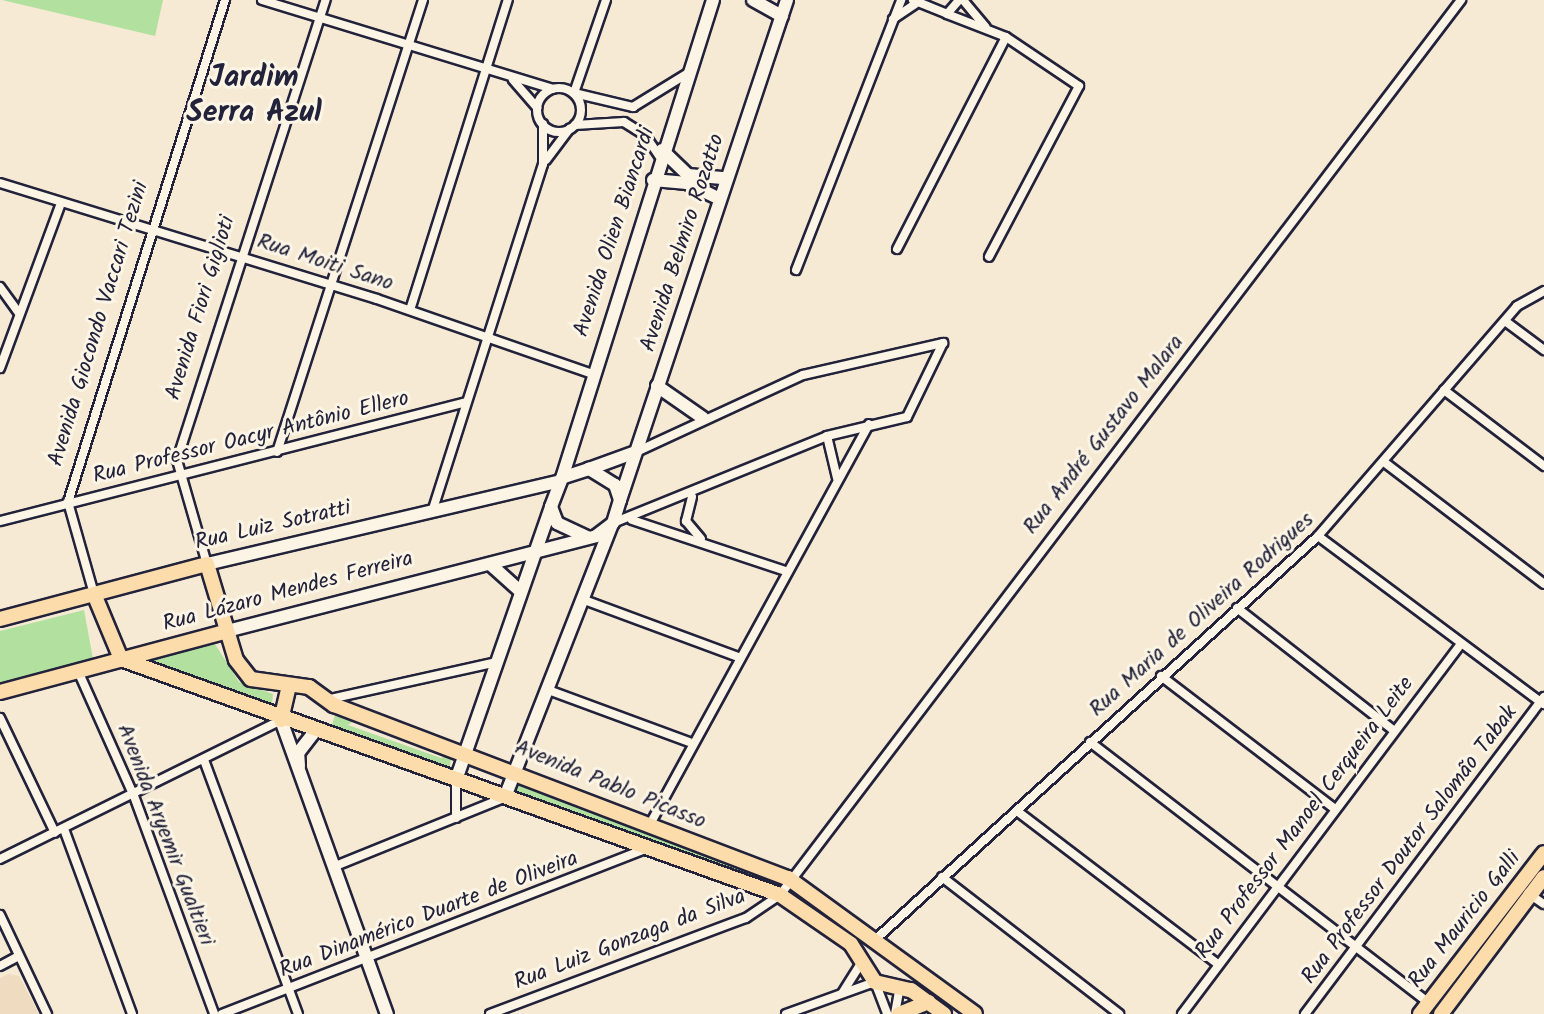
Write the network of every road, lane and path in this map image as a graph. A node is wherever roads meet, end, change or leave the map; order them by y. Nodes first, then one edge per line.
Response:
1 (225, 0) edge
2 (262, 0) edge
3 (326, 0) edge
4 (423, 0) edge
5 (508, 0) edge
6 (606, 0) edge
7 (713, 0) edge
8 (753, 0) edge
9 (787, 0) edge
10 (901, 0) edge
11 (961, 0) edge
12 (1461, 0) edge
13 (914, 2) edge
14 (947, 14) junction
15 (782, 16) junction
16 (320, 18) junction
17 (892, 20) junction
18 (986, 27) junction
19 (1006, 37) junction
20 (408, 46) junction
21 (485, 67) junction
22 (502, 72) junction
23 (688, 73) junction
24 (553, 89) junction
25 (574, 93) junction
26 (537, 111) junction
27 (543, 124) junction
28 (572, 127) junction
29 (661, 153) junction
30 (543, 164) junction
31 (725, 178) junction
32 (653, 180) junction
33 (0, 183) edge
34 (718, 198) junction
35 (61, 203) junction
36 (150, 229) junction
37 (897, 249) dead end
38 (240, 255) junction
39 (989, 257) dead end
40 (796, 270) dead end
41 (331, 285) junction
42 (0, 287) edge
43 (1544, 291) edge
44 (410, 310) junction
45 (18, 312) junction
46 (1505, 321) junction
47 (486, 336) junction
48 (1544, 350) edge
49 (0, 368) edge
50 (590, 373) junction
51 (657, 386) junction
52 (1444, 390) junction
53 (464, 403) junction
54 (703, 418) junction
55 (869, 424) junction
56 (827, 436) junction
57 (277, 452) junction
58 (633, 453) junction
59 (1384, 462) junction
60 (1544, 466) edge
61 (589, 469) junction
62 (179, 473) junction
63 (837, 478) junction
64 (560, 480) junction
65 (695, 493) junction
66 (620, 500) junction
67 (68, 502) junction
68 (551, 507) junction
69 (432, 512) junction
70 (632, 520) junction
71 (0, 521) edge
72 (612, 524) junction
73 (1318, 536) junction
74 (587, 537) junction
75 (702, 539) junction
76 (532, 556) junction
77 (207, 564) junction
78 (490, 564) junction
79 (785, 571) junction
80 (1544, 584) edge
81 (519, 590) junction
82 (94, 594) junction
83 (584, 600) junction
84 (1237, 608) junction
85 (0, 619) edge
86 (227, 631) junction
87 (1459, 646) junction
88 (738, 657) junction
89 (121, 659) junction
90 (493, 663) junction
91 (78, 671) junction
92 (1161, 676) junction
93 (288, 689) junction
94 (548, 690) junction
95 (0, 692) edge
96 (1543, 701) edge
97 (330, 702) junction
98 (0, 718) edge
99 (281, 720) junction
100 (316, 730) junction
101 (1393, 730) junction
102 (689, 742) junction
103 (1090, 742) junction
104 (465, 750) junction
105 (204, 760) junction
106 (299, 773) junction
107 (516, 774) junction
108 (456, 780) junction
109 (134, 796) junction
110 (505, 797) junction
111 (1335, 809) junction
112 (1017, 811) junction
113 (456, 818) junction
114 (649, 826) junction
115 (59, 831) junction
116 (649, 848) junction
117 (1544, 853) edge
118 (0, 859) edge
119 (333, 867) junction
120 (942, 877) junction
121 (1544, 877) edge
122 (788, 878) junction
123 (1275, 886) junction
124 (1525, 891) junction
125 (780, 895) junction
126 (1544, 904) edge
127 (0, 915) edge
128 (877, 938) junction
129 (1356, 945) junction
130 (19, 956) junction
131 (367, 960) junction
132 (905, 961) junction
133 (862, 962) junction
134 (1218, 964) junction
135 (0, 966) edge
136 (875, 982) junction
137 (900, 986) junction
138 (289, 989) junction
139 (843, 993) junction
140 (929, 1002) junction
141 (1424, 1008) edge
142 (1442, 1013) edge
143 (47, 1014) edge
144 (132, 1014) edge
145 (214, 1014) edge
146 (222, 1014) edge
147 (298, 1014) edge
148 (387, 1014) edge
149 (490, 1014) edge
150 (786, 1014) edge
151 (887, 1014) edge
152 (897, 1014) edge
153 (944, 1014) edge
154 (975, 1014) edge
155 (1119, 1014) edge
156 (1182, 1014) edge
157 (1305, 1014) edge

1 - 36 street, Avenida Giocondo Vaccari Tezini
2 - 16 street
3 - 16 street, Avenida Fiori Giglioti
4 - 20 street
5 - 21 street
6 - 25 street
7 - 23 street, Avenida Olien Biancardi
8 - 15 street
9 - 15 street, Avenida Belmiro Rozatto
10 - 17 street
11 - 14 street
11 - 18 street
12 - 122 street, Rua André Gustavo Malara
13 - 14 street
13 - 17 street
14 - 18 street
15 - 31 street, Avenida Belmiro Rozatto
16 - 20 street
16 - 38 street, Avenida Fiori Giglioti
17 - 40 street
18 - 19 street
19 - 37 street
19 - 39 street
20 - 21 street
20 - 41 street
21 - 22 street
21 - 44 street
22 - 24 street
22 - 26 street
23 - 25 street
23 - 29 street, Avenida Olien Biancardi
24 - 25 street
24 - 26 street
25 - 28 street
26 - 27 street
27 - 28 street
27 - 30 street
28 - 29 street
28 - 30 street
29 - 31 street
29 - 32 street, Avenida Olien Biancardi
30 - 47 street
31 - 34 street, Avenida Belmiro Rozatto
32 - 34 street
32 - 50 street, Avenida Olien Biancardi
33 - 35 street, Rua Moiti Sano
34 - 51 street, Avenida Belmiro Rozatto
35 - 36 street, Rua Moiti Sano
35 - 45 street
36 - 38 street, Rua Moiti Sano
36 - 67 street, Avenida Giocondo Vaccari Tezini
38 - 41 street, Rua Moiti Sano
38 - 62 street, Avenida Fiori Giglioti
41 - 44 street, Rua Moiti Sano
41 - 57 street
42 - 45 street
43 - 46 street, Rua Maria de Oliveira Rodrigues
44 - 47 street, Rua Moiti Sano
45 - 49 street
46 - 48 street
46 - 52 street, Rua Maria de Oliveira Rodrigues
47 - 50 street, Rua Moiti Sano
47 - 53 street
50 - 64 street, Avenida Olien Biancardi
51 - 54 street
51 - 58 street, Avenida Belmiro Rozatto
52 - 59 street, Rua Maria de Oliveira Rodrigues
52 - 60 street
53 - 57 street, Rua Professor Oacyr Antônio Ellero
53 - 69 street
54 - 55 street
54 - 58 street
55 - 56 street
55 - 63 street
56 - 63 street
56 - 65 street
57 - 62 street, Rua Professor Oacyr Antônio Ellero
58 - 61 street
58 - 66 street, Avenida Belmiro Rozatto
59 - 73 street, Rua Maria de Oliveira Rodrigues
59 - 80 street
61 - 64 street
61 - 66 street
62 - 67 street, Rua Professor Oacyr Antônio Ellero
62 - 77 street
63 - 79 street
64 - 68 street
64 - 69 street, Rua Luiz Sotratti
65 - 70 street
65 - 75 street
66 - 72 street
67 - 71 street, Rua Professor Oacyr Antônio Ellero
67 - 82 street, Avenida Giocondo Vaccari Tezini
68 - 74 street
68 - 76 street
69 - 77 street, Rua Luiz Sotratti
70 - 72 street
70 - 75 street
72 - 74 street
72 - 83 street
73 - 84 street, Rua Maria de Oliveira Rodrigues
73 - 87 street
74 - 76 street, Rua Lázaro Mendes Ferreira
75 - 79 street
76 - 78 street, Rua Lázaro Mendes Ferreira
76 - 81 street
77 - 82 main road, Rua Luiz Sotratti
77 - 86 main road
78 - 81 street
78 - 86 street, Rua Lázaro Mendes Ferreira
79 - 88 street
81 - 90 street
82 - 85 main road, Rua Luiz Sotratti
82 - 89 main road, Avenida Giocondo Vaccari Tezini
83 - 88 street
83 - 94 street
84 - 92 street, Rua Maria de Oliveira Rodrigues
84 - 101 street
86 - 89 main road, Rua Lázaro Mendes Ferreira
86 - 93 main road, Avenida Pablo Picasso
87 - 96 street
87 - 101 street, Rua Professor Manoel Cerqueira Leite
88 - 102 street
89 - 91 main road, Rua Lázaro Mendes Ferreira
89 - 99 main road, Avenida Pablo Picasso
90 - 97 street
90 - 104 street
91 - 95 main road, Rua Lázaro Mendes Ferreira
91 - 109 street, Avenida Aryemir Gualtieri
92 - 103 street, Rua Maria de Oliveira Rodrigues
92 - 111 street
93 - 97 main road, Avenida Pablo Picasso
93 - 99 main road
94 - 102 street
94 - 107 street
96 - 129 street, Rua Professor Doutor Salomão Tabak
97 - 100 main road
97 - 104 main road, Avenida Pablo Picasso
98 - 115 street
99 - 100 main road, Avenida Pablo Picasso
99 - 105 street
99 - 106 street
100 - 106 street
100 - 108 main road, Avenida Pablo Picasso
101 - 111 street, Rua Professor Manoel Cerqueira Leite
102 - 114 street
103 - 112 street, Rua Maria de Oliveira Rodrigues
103 - 123 street
104 - 107 main road, Avenida Pablo Picasso
104 - 108 street
105 - 109 street
105 - 138 street
106 - 119 street
107 - 110 street
107 - 114 main road, Avenida Pablo Picasso
108 - 110 main road, Avenida Pablo Picasso
108 - 113 street
109 - 115 street
109 - 145 street, Avenida Aryemir Gualtieri
110 - 113 street
110 - 116 main road, Avenida Pablo Picasso
111 - 123 street, Rua Professor Manoel Cerqueira Leite
112 - 120 street, Rua Maria de Oliveira Rodrigues
112 - 134 street
113 - 119 street
114 - 122 main road, Avenida Pablo Picasso
115 - 118 street
115 - 144 street
116 - 125 main road, Avenida Pablo Picasso
116 - 131 street, Rua Dinamérico Duarte de Oliveira
117 - 124 main road, Rua Mauricio Galli
119 - 131 street
120 - 128 street, Rua Maria de Oliveira Rodrigues
120 - 155 street
121 - 124 main road, Rua Mauricio Galli
122 - 125 street, Rua André Gustavo Malara
122 - 128 main road, Avenida Pablo Picasso
123 - 129 street
123 - 134 street, Rua Professor Manoel Cerqueira Leite
124 - 126 street
124 - 141 main road, Rua Mauricio Galli
124 - 142 main road, Rua Mauricio Galli
125 - 133 main road, Avenida Pablo Picasso
125 - 149 street, Rua Luiz Gonzaga da Silva
127 - 130 street
128 - 132 main road, Avenida Pablo Picasso
128 - 133 main road
129 - 141 street
129 - 157 street, Rua Professor Doutor Salomão Tabak
130 - 135 street
130 - 143 street
131 - 138 street, Rua Dinamérico Duarte de Oliveira
131 - 148 street
132 - 137 main road
132 - 154 main road, Avenida Pablo Picasso
133 - 136 main road, Avenida Pablo Picasso
133 - 139 street
134 - 156 street, Rua Professor Manoel Cerqueira Leite
136 - 137 main road
136 - 139 street
136 - 151 street
137 - 140 main road
137 - 152 street
138 - 146 street, Rua Dinamérico Duarte de Oliveira
138 - 147 street
139 - 150 street
140 - 152 main road
140 - 153 main road
141 - 142 street

